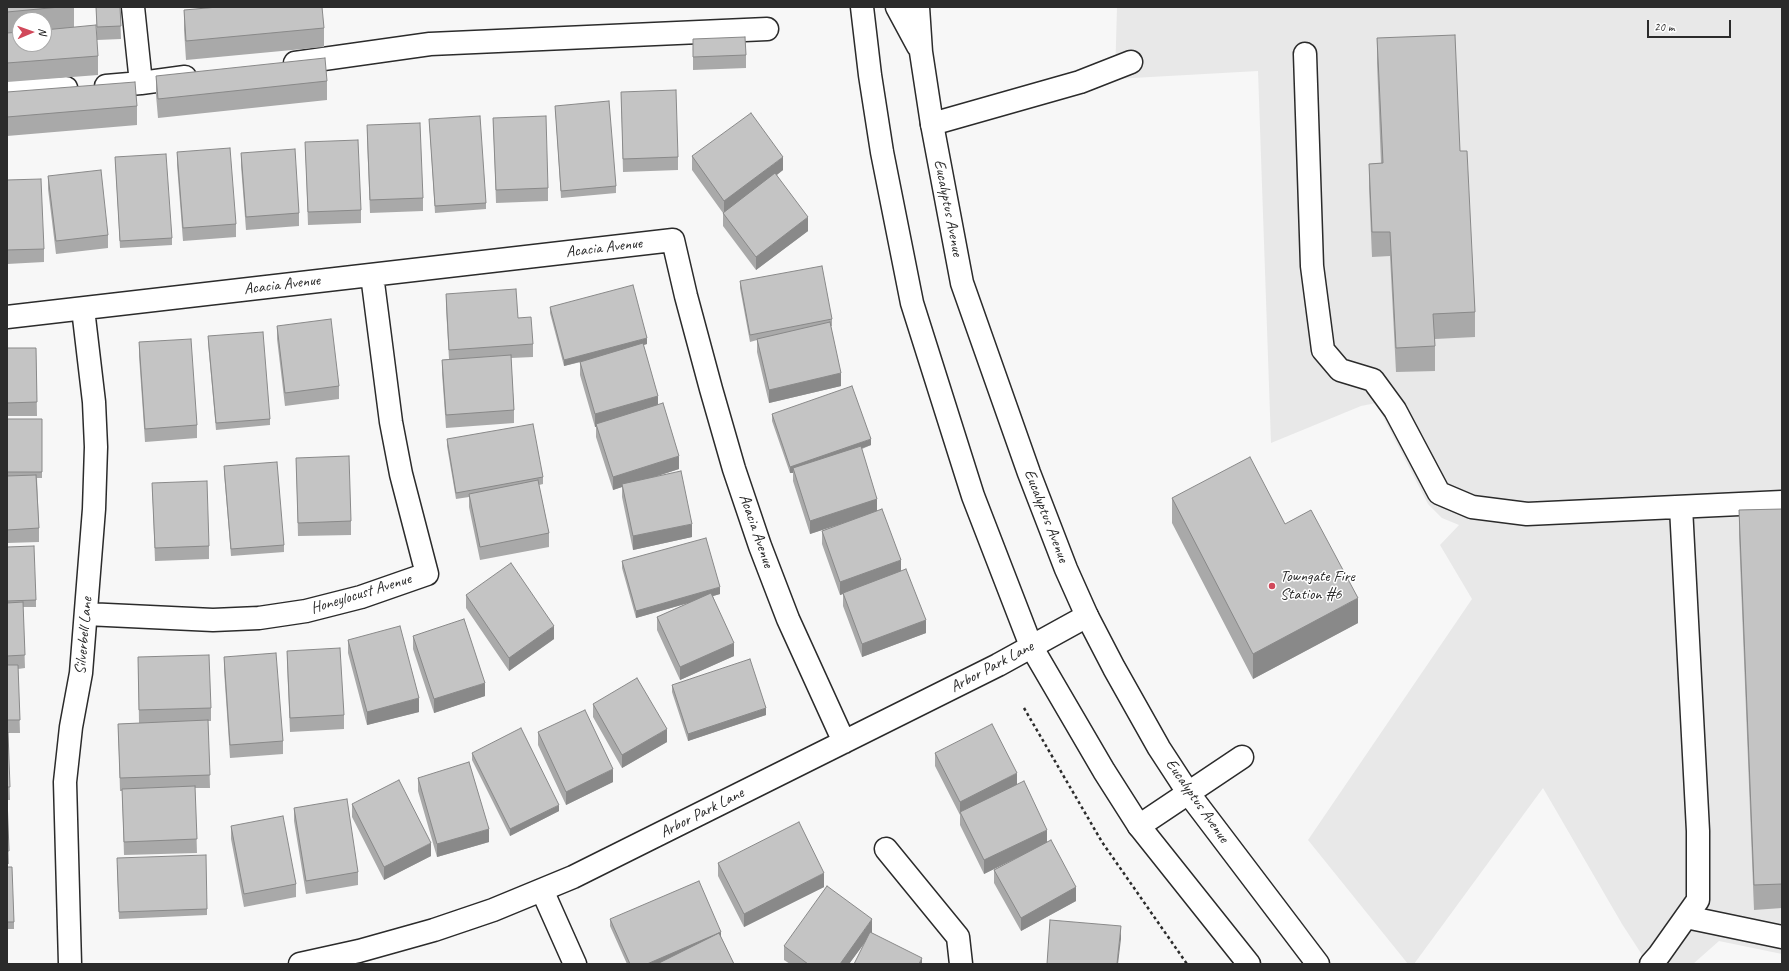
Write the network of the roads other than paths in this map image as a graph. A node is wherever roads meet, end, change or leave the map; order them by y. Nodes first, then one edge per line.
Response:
1 (132, 7) edge
2 (862, 7) edge
3 (897, 7) edge
4 (918, 7) edge
5 (767, 29) dead end
6 (921, 52) junction
7 (1305, 54) dead end
8 (1131, 62) dead end
9 (274, 65) edge
10 (204, 75) edge
11 (141, 83) junction
12 (7, 92) edge
13 (932, 124) junction
14 (372, 275) junction
15 (83, 309) junction
16 (7, 317) edge
17 (1782, 502) edge
18 (1681, 507) junction
19 (86, 614) junction
20 (1087, 616) junction
21 (1031, 646) junction
22 (844, 742) junction
23 (1242, 757) dead end
24 (1189, 794) junction
25 (1139, 826) junction
26 (886, 849) dead end
27 (542, 890) junction
28 (1686, 917) junction
29 (1782, 937) edge
30 (70, 964) edge
31 (300, 964) edge
32 (575, 964) edge
33 (961, 964) edge
34 (1249, 964) edge
35 (1318, 964) edge
36 (1651, 964) edge

1 - 11 street
2 - 21 street
3 - 6 street
4 - 6 street, Eucalyptus Avenue
5 - 9 street
6 - 13 street, Eucalyptus Avenue
7 - 18 street
8 - 13 street
10 - 11 street
11 - 12 street
13 - 20 street, Eucalyptus Avenue
14 - 15 street, Acacia Avenue
14 - 19 street, Honeylocust Avenue
14 - 22 street, Acacia Avenue
15 - 16 street, Acacia Avenue
15 - 19 street, Silverbell Lane
17 - 18 street
18 - 28 street
19 - 30 street, Silverbell Lane
20 - 21 street, Arbor Park Lane
20 - 24 street, Eucalyptus Avenue
21 - 22 street, Arbor Park Lane
21 - 25 street
22 - 27 street, Arbor Park Lane
23 - 24 street
24 - 25 street
24 - 35 street, Eucalyptus Avenue
25 - 34 street
26 - 33 street
27 - 31 street, Arbor Park Lane
27 - 32 street
28 - 29 street
28 - 36 street

